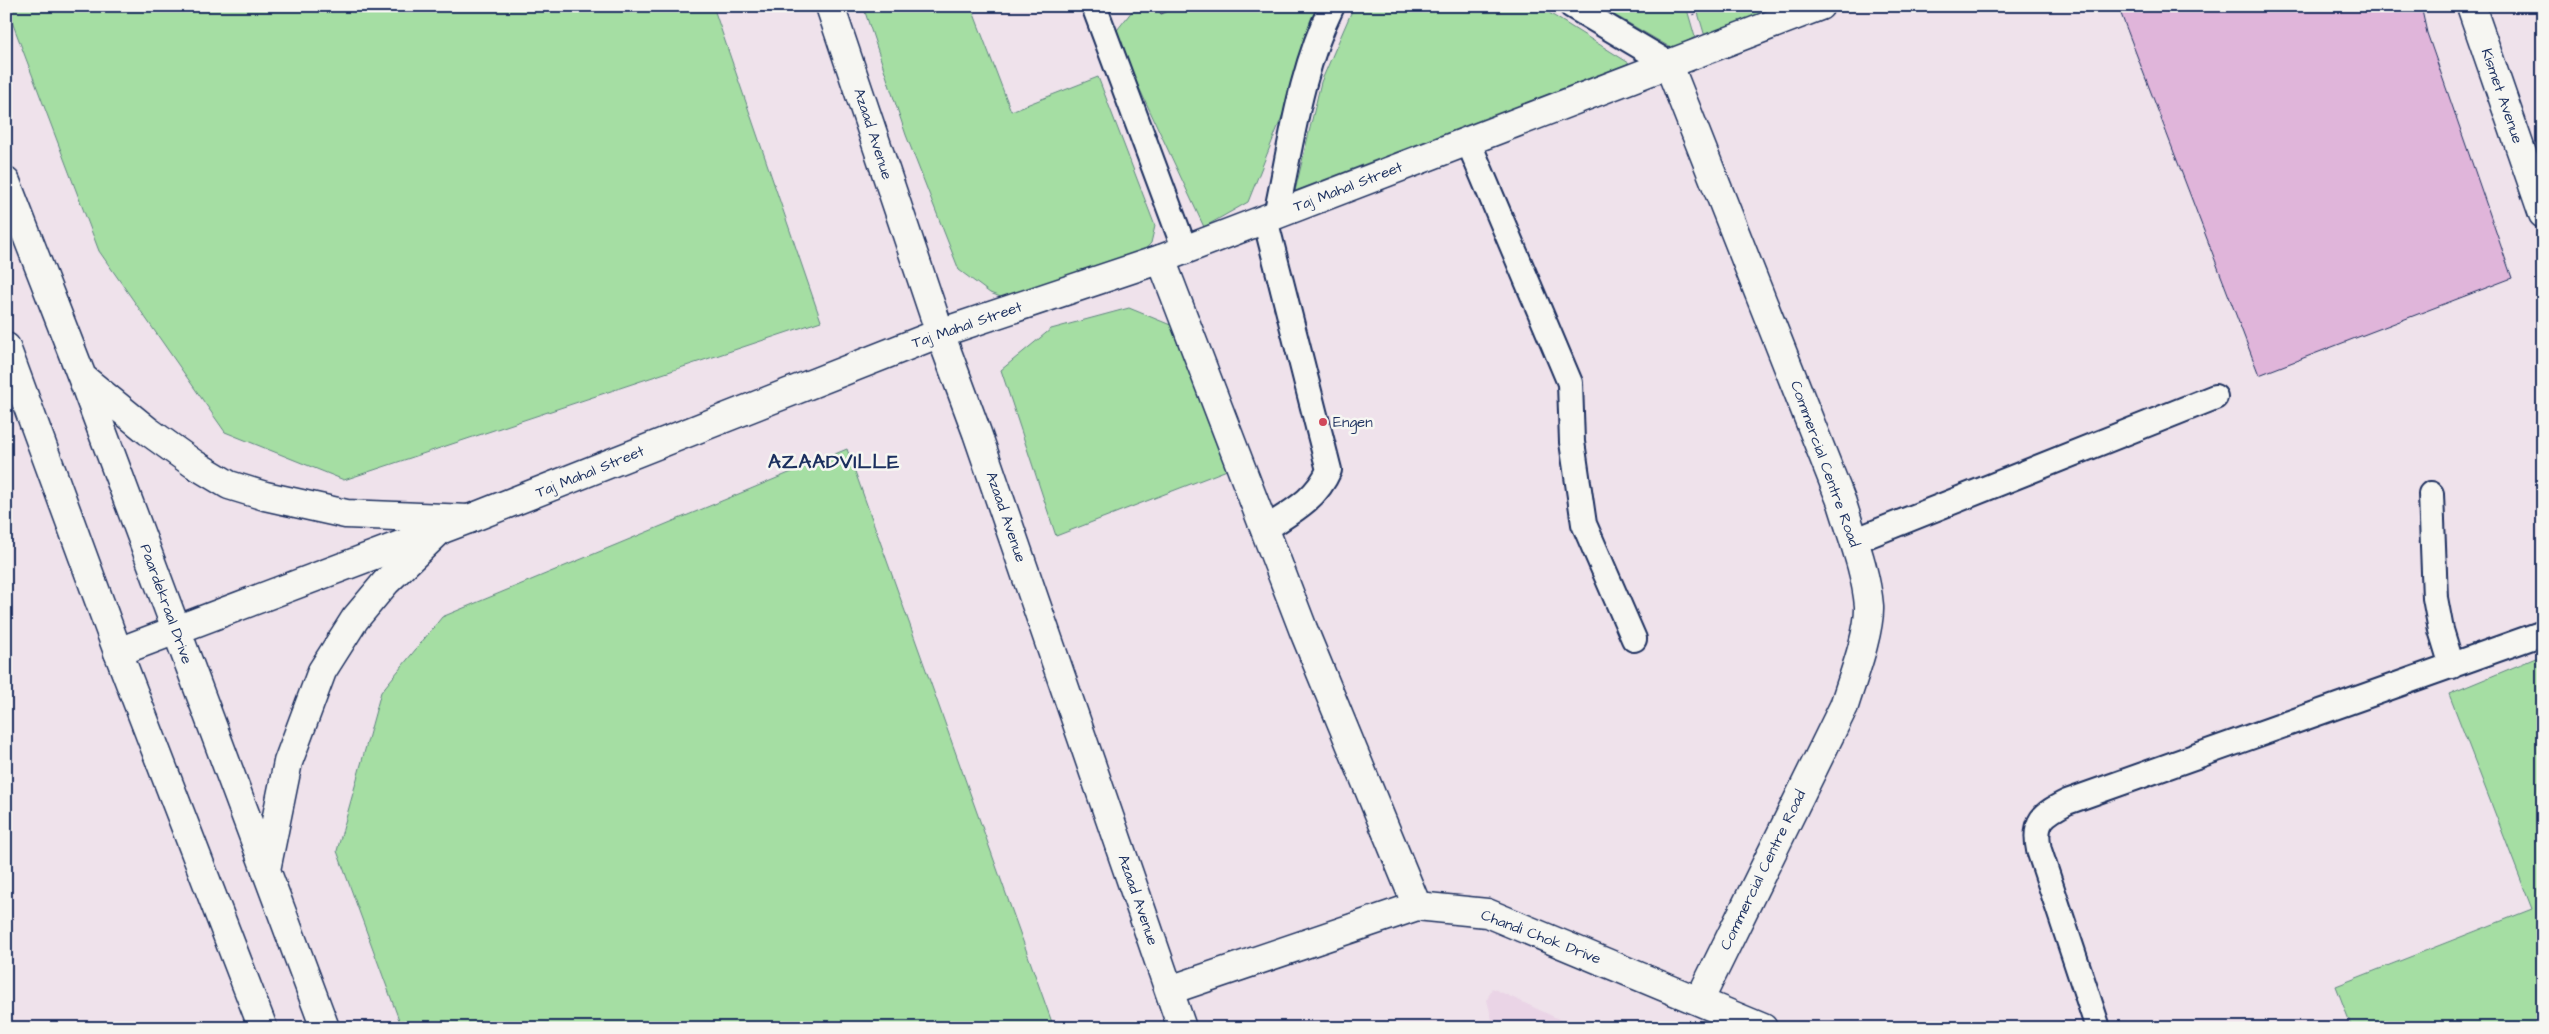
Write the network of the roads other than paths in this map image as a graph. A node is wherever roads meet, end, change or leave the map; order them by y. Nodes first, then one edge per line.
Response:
1 (830, 6) edge
2 (1094, 6) edge
3 (1332, 6) edge
4 (1572, 6) edge
5 (1820, 6) edge
6 (2471, 6) edge
7 (1668, 63) junction
8 (1468, 141) junction
9 (6, 182) edge
10 (2543, 214) edge
11 (1271, 217) junction
12 (1173, 255) junction
13 (940, 333) junction
14 (6, 347) edge
15 (82, 377) junction
16 (2215, 397) dead end
17 (2431, 494) dead end
18 (469, 520) junction
19 (1265, 529) junction
20 (438, 531) junction
21 (1854, 541) junction
22 (176, 631) junction
23 (2543, 633) edge
24 (1634, 638) dead end
25 (118, 652) junction
26 (2452, 666) junction
27 (266, 870) junction
28 (1417, 906) junction
29 (1170, 990) junction
30 (1699, 1001) junction
31 (262, 1028) edge
32 (325, 1028) edge
33 (1182, 1028) edge
34 (1763, 1028) edge
35 (2098, 1028) edge

1 - 13 street, Azaad Avenue
2 - 12 lane
3 - 11 lane
4 - 7 lane
5 - 7 street, Taj Mahal Street
6 - 10 street, Kismet Avenue
7 - 8 street, Taj Mahal Street
7 - 21 street, Commercial Centre Road
8 - 11 street, Taj Mahal Street
8 - 24 lane
9 - 15 street, Paardekraal Drive
11 - 12 street, Taj Mahal Street
11 - 19 lane
12 - 13 street, Taj Mahal Street
12 - 19 street
13 - 18 street, Taj Mahal Street
13 - 29 street, Azaad Avenue
14 - 25 street
15 - 18 street
15 - 22 street, Paardekraal Drive
16 - 21 lane
17 - 26 lane
18 - 20 street, Taj Mahal Street
19 - 28 street
20 - 22 street, Taj Mahal Street
20 - 27 street
21 - 30 street, Commercial Centre Road
22 - 25 street, Taj Mahal Street
22 - 27 street, Paardekraal Drive
23 - 26 lane
25 - 31 street
26 - 35 lane
27 - 32 street, Paardekraal Drive
28 - 29 street, Chandi Chok Drive
28 - 30 street, Chandi Chok Drive
29 - 33 street, Azaad Avenue
30 - 34 street, Chandi Chok Drive

